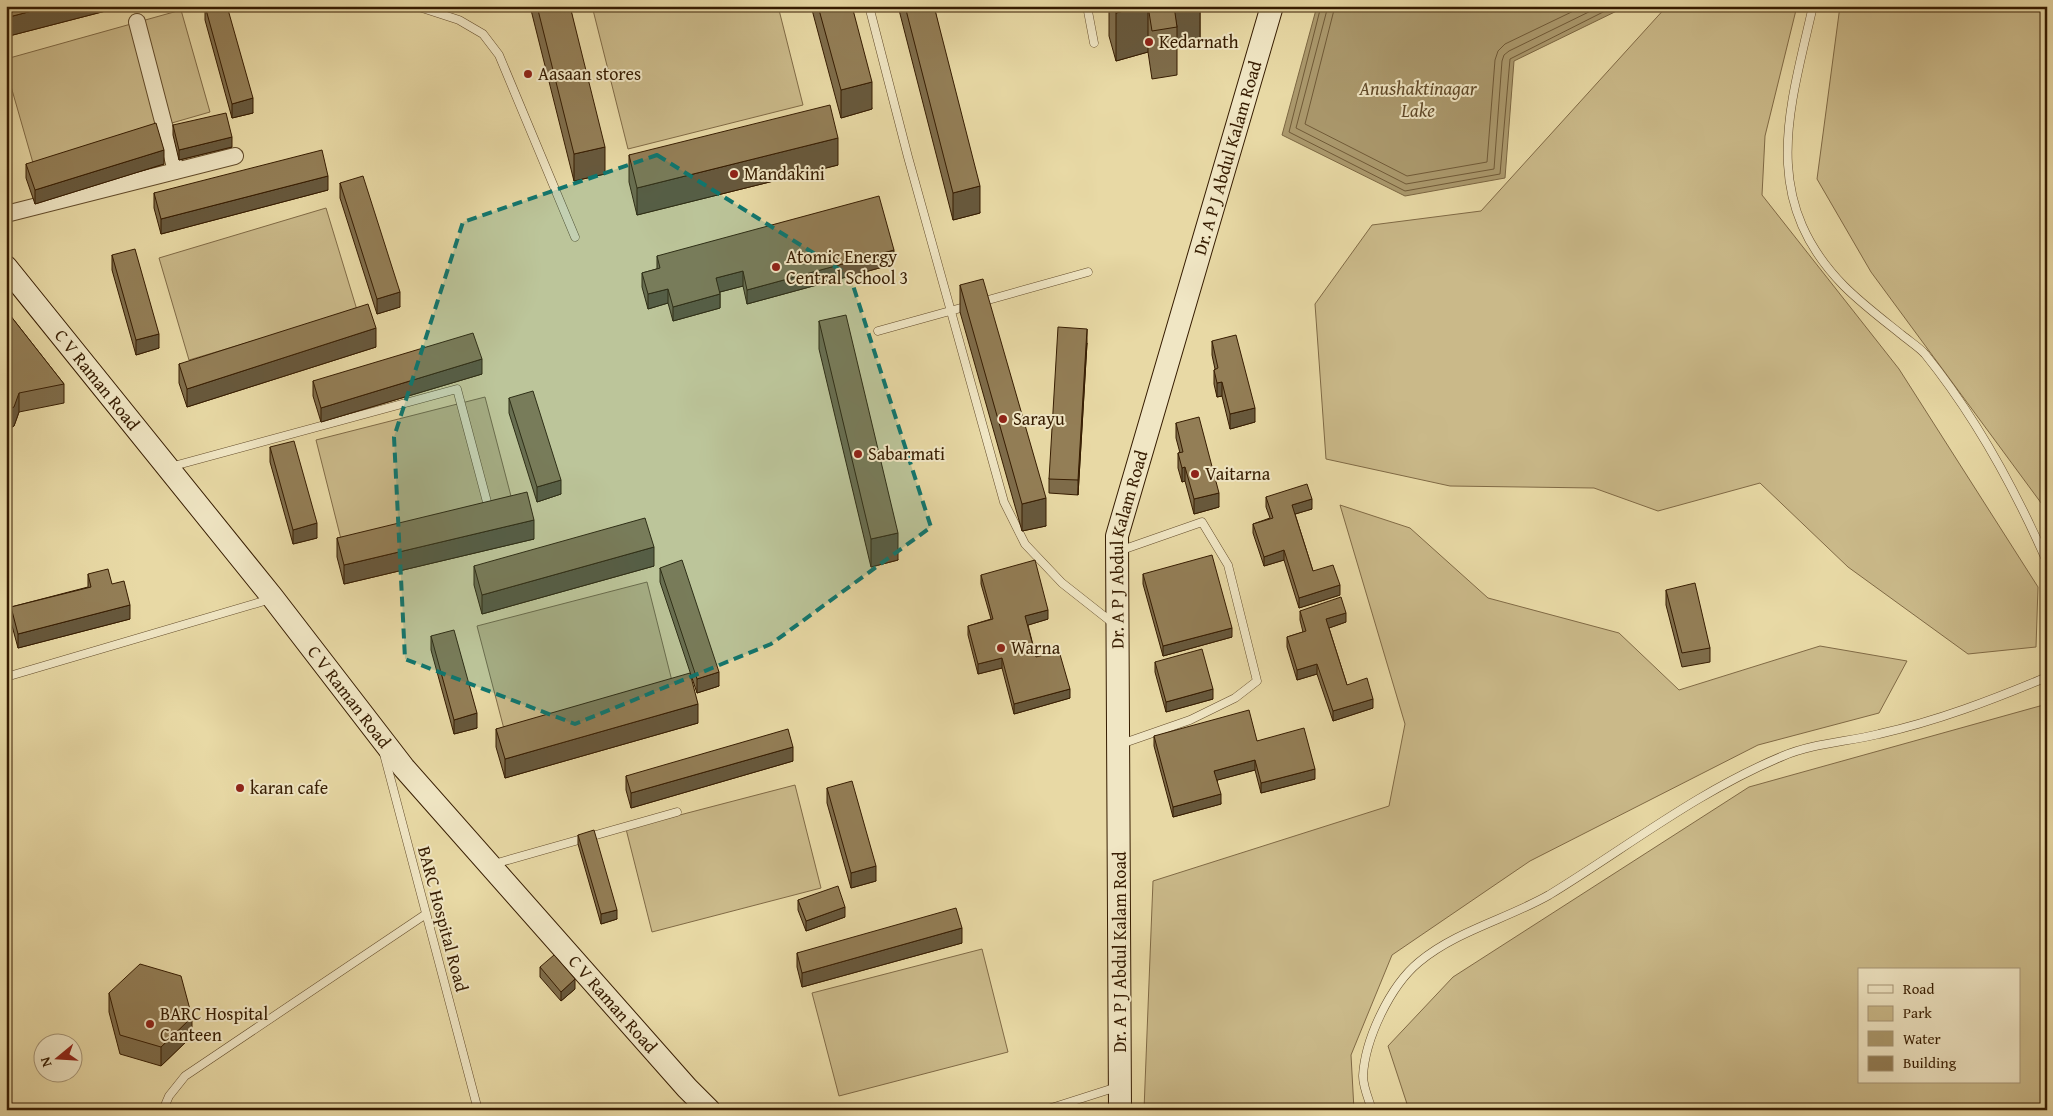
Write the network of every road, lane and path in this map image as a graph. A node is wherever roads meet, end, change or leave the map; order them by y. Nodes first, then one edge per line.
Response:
1 (416, 6) edge
2 (869, 6) edge
3 (1088, 6) edge
4 (1272, 6) edge
5 (1813, 6) edge
6 (137, 22) dead end
7 (1094, 43) dead end
8 (235, 156) dead end
9 (176, 171) junction
10 (6, 214) edge
11 (575, 237) dead end
12 (6, 268) edge
13 (1088, 272) dead end
14 (951, 310) junction
15 (878, 330) dead end
16 (168, 468) junction
17 (486, 502) edge
18 (1117, 552) junction
19 (2047, 562) edge
20 (273, 598) junction
21 (1119, 628) junction
22 (6, 677) edge
23 (2047, 677) edge
24 (379, 737) junction
25 (1119, 744) junction
26 (677, 812) dead end
27 (490, 865) junction
28 (426, 914) junction
29 (1121, 1086) junction
30 (163, 1110) edge
31 (478, 1110) edge
32 (709, 1110) edge
33 (1045, 1110) edge
34 (1120, 1110) edge
35 (1372, 1110) edge

1 - 11 lane
2 - 14 lane
3 - 7 lane
4 - 18 street, Dr. A P J Abdul Kalam Road
5 - 19 lane
6 - 9 street
8 - 9 street
9 - 10 street
12 - 16 street, C V Raman Road
13 - 14 lane
14 - 15 lane
14 - 21 lane
16 - 17 lane
16 - 20 street, C V Raman Road
18 - 21 street, Dr. A P J Abdul Kalam Road
18 - 25 lane
20 - 22 lane
20 - 24 street, C V Raman Road
21 - 25 street, Dr. A P J Abdul Kalam Road
23 - 35 lane
24 - 27 street, C V Raman Road
24 - 28 lane, BARC Hospital Road
25 - 29 street, Dr. A P J Abdul Kalam Road
26 - 27 lane
27 - 32 street, C V Raman Road
28 - 30 lane
28 - 31 lane, BARC Hospital Road
29 - 33 lane
29 - 34 street, Dr. A P J Abdul Kalam Road

